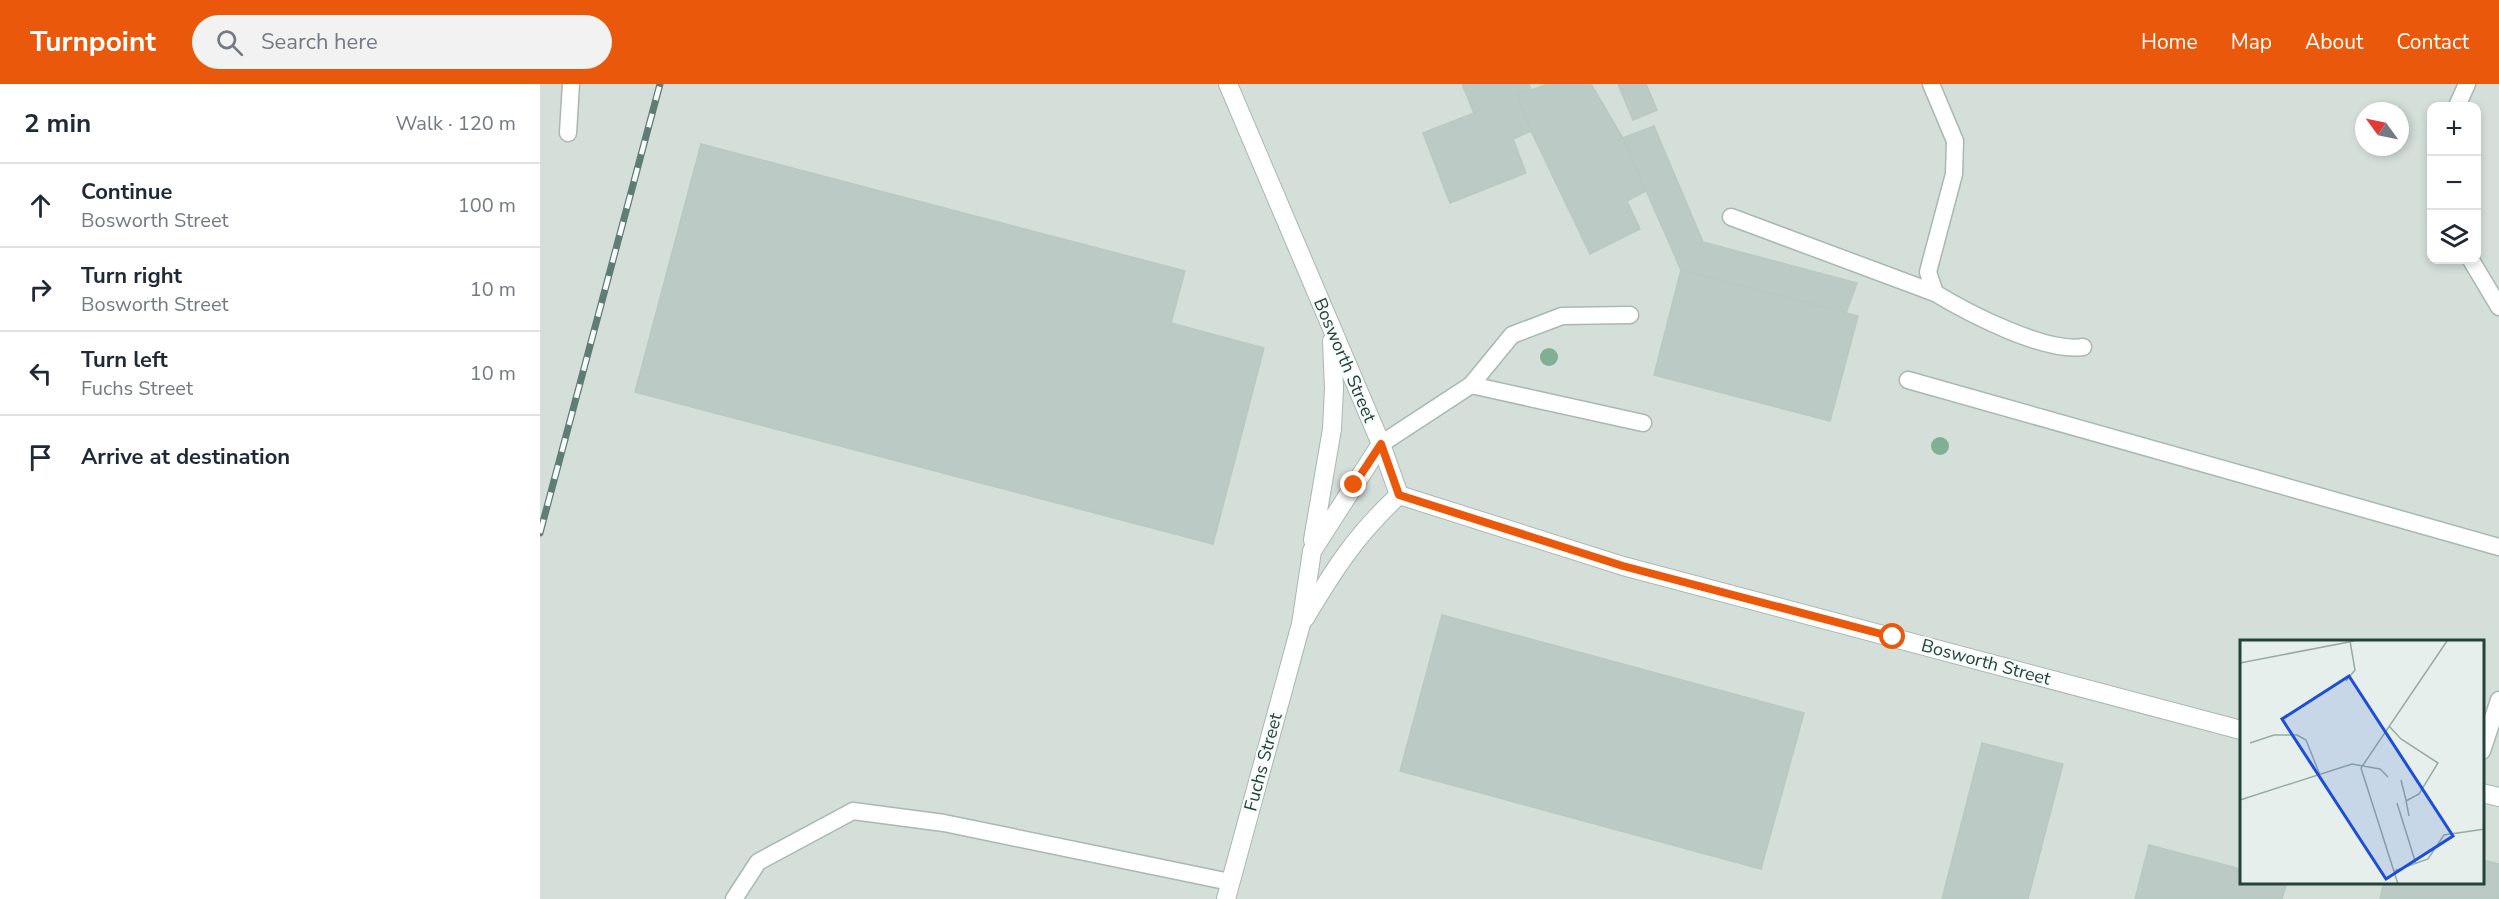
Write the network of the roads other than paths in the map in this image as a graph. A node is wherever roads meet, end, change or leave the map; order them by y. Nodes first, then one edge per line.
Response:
1 (572, 84) edge
2 (1228, 84) edge
3 (1931, 84) edge
4 (2467, 84) edge
5 (2459, 102) edge
6 (568, 133) dead end
7 (1731, 217) dead end
8 (2473, 264) edge
9 (1935, 293) junction
10 (2499, 308) edge
11 (1630, 315) dead end
12 (1331, 328) junction
13 (2084, 347) dead end
14 (1908, 380) dead end
15 (1472, 385) junction
16 (1643, 423) dead end
17 (1381, 444) junction
18 (1399, 495) junction
19 (2499, 547) edge
20 (1312, 550) junction
21 (1301, 624) junction
22 (2499, 700) edge
23 (2240, 730) edge
24 (2484, 745) edge
25 (2484, 793) edge
26 (2499, 797) edge
27 (1228, 890) edge
28 (734, 899) edge

1 - 6 lane
2 - 12 street, Bosworth Street
3 - 9 lane
4 - 5 lane
7 - 9 lane
8 - 10 lane
9 - 13 lane
11 - 15 lane
12 - 17 street, Bosworth Street
12 - 20 street
14 - 19 lane
15 - 16 lane
15 - 17 lane
17 - 18 street, Bosworth Street
17 - 20 street, Fuchs Street
18 - 21 street, Fuchs Street
18 - 23 street, Bosworth Street
20 - 21 street, Fuchs Street
21 - 27 street, Fuchs Street
22 - 24 lane
25 - 26 street
27 - 28 lane

